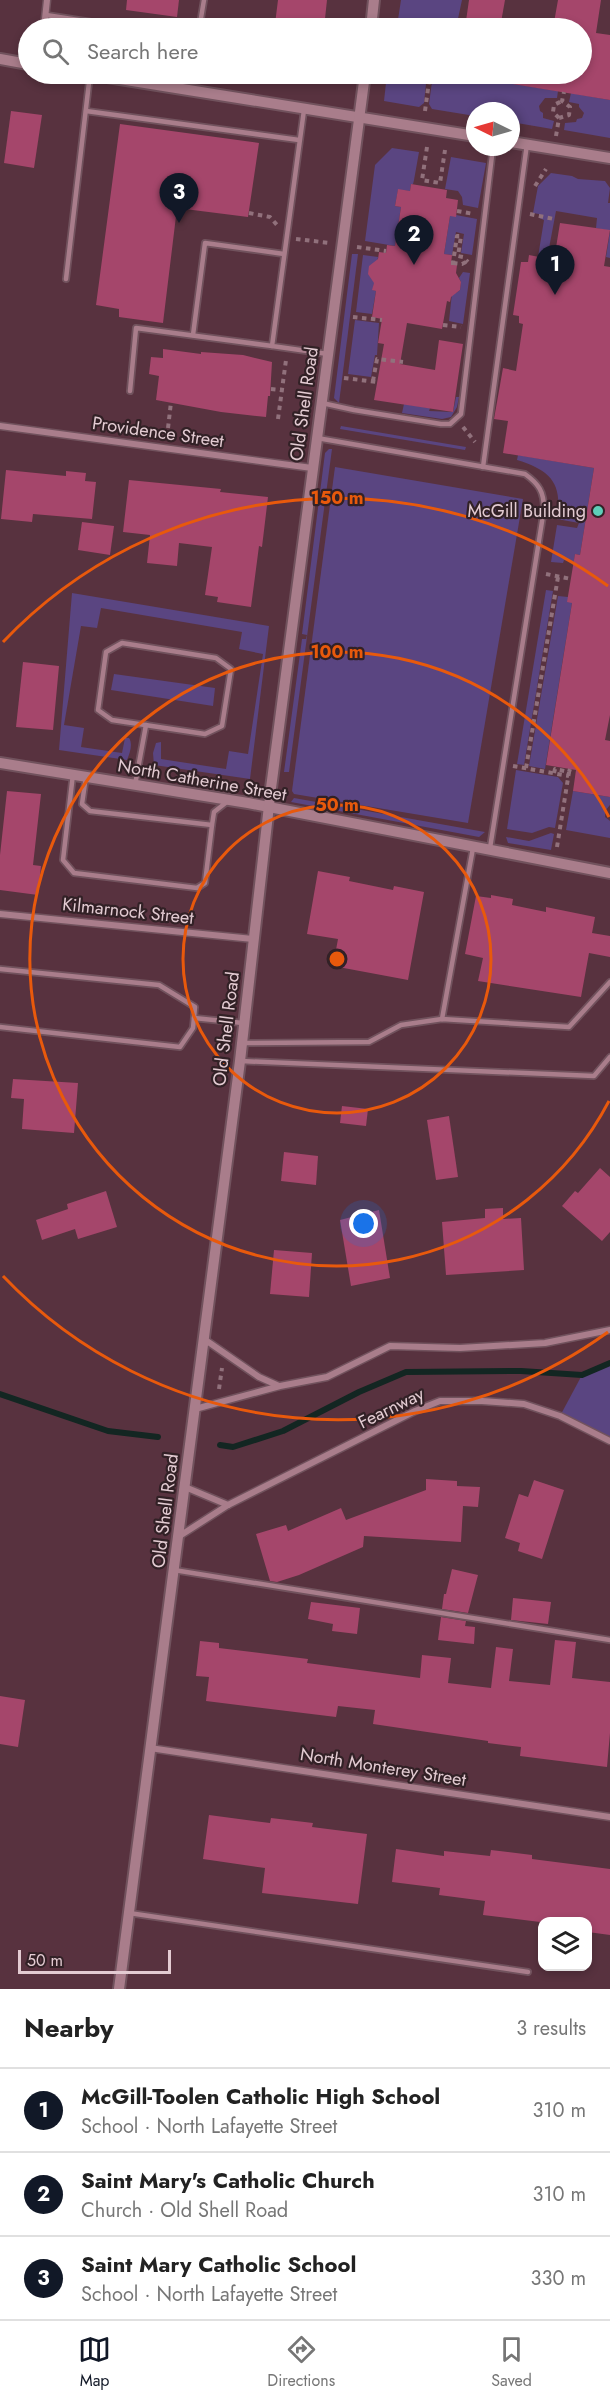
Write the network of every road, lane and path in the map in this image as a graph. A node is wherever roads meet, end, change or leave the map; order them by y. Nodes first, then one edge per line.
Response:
1 (47, 0) edge
2 (204, 0) edge
3 (374, 0) edge
4 (45, 15) junction
5 (45, 18) edge
6 (65, 18) edge
7 (201, 18) edge
8 (371, 18) edge
9 (0, 59) edge
10 (18, 62) edge
11 (89, 84) edge
12 (153, 84) edge
13 (364, 84) edge
14 (429, 84) edge
15 (564, 92) dead end
16 (562, 101) junction
17 (304, 108) junction
18 (86, 111) junction
19 (425, 111) dead end
20 (359, 117) junction
21 (559, 118) junction
22 (466, 135) edge
23 (299, 140) junction
24 (520, 143) edge
25 (527, 144) junction
26 (427, 147) dead end
27 (554, 149) junction
28 (445, 150) dead end
29 (492, 156) edge
30 (610, 158) edge
31 (546, 169) dead end
32 (534, 195) dead end
33 (532, 205) dead end
34 (457, 211) dead end
35 (463, 212) dead end
36 (554, 219) dead end
37 (353, 246) dead end
38 (386, 251) dead end
39 (284, 254) junction
40 (458, 256) dead end
41 (466, 261) dead end
42 (66, 279) dead end
43 (353, 317) dead end
44 (382, 320) dead end
45 (443, 324) dead end
46 (451, 326) dead end
47 (193, 335) junction
48 (272, 346) junction
49 (287, 348) junction
50 (328, 354) junction
51 (403, 362) dead end
52 (344, 378) dead end
53 (271, 389) dead end
54 (282, 390) junction
55 (130, 392) dead end
56 (171, 402) dead end
57 (322, 403) junction
58 (278, 419) dead end
59 (457, 420) junction
60 (0, 426) edge
61 (317, 438) junction
62 (166, 448) junction
63 (484, 453) junction
64 (483, 467) junction
65 (312, 468) junction
66 (571, 579) dead end
67 (146, 725) junction
68 (0, 762) edge
69 (504, 764) junction
70 (526, 768) junction
71 (73, 774) junction
72 (86, 776) junction
73 (135, 784) junction
74 (229, 800) junction
75 (269, 808) junction
76 (212, 825) junction
77 (473, 848) junction
78 (490, 851) junction
79 (555, 863) junction
80 (610, 873) edge
81 (0, 914) edge
82 (253, 939) junction
83 (0, 969) edge
84 (610, 982) edge
85 (194, 1018) junction
86 (442, 1019) junction
87 (243, 1023) junction
88 (0, 1026) edge
89 (242, 1043) junction
90 (610, 1057) edge
91 (240, 1061) junction
92 (610, 1330) edge
93 (204, 1339) junction
94 (222, 1368) dead end
95 (280, 1386) junction
96 (219, 1393) dead end
97 (195, 1409) junction
98 (610, 1441) edge
99 (185, 1487) junction
100 (228, 1505) junction
101 (178, 1537) junction
102 (174, 1570) junction
103 (610, 1640) edge
104 (150, 1748) junction
105 (610, 1817) edge
106 (129, 1913) junction
107 (528, 1972) dead end
108 (119, 1989) edge

1 - 4 street
2 - 7 lane
3 - 8 street
4 - 5 street
4 - 6 lane
9 - 10 street
11 - 18 lane
12 - 17 street
13 - 20 street, Old Shell Road
14 - 19 path
15 - 16 path
16 - 21 path
16 - 21 path
17 - 20 street
17 - 23 lane
18 - 23 lane
18 - 42 lane
20 - 22 street
20 - 50 street, Old Shell Road
21 - 27 path
23 - 39 lane
24 - 25 street
25 - 27 street
25 - 63 lane
26 - 28 path
27 - 30 street
29 - 59 lane
31 - 32 path
33 - 36 path
34 - 35 path
37 - 38 path
39 - 47 lane
39 - 48 lane
40 - 41 path
43 - 44 path
45 - 46 path
47 - 48 lane
47 - 55 lane
48 - 49 lane
49 - 50 lane
49 - 54 path
50 - 57 street, Old Shell Road
51 - 52 path
53 - 54 path
54 - 58 path
56 - 62 path
57 - 59 lane
57 - 61 street, Old Shell Road
59 - 63 path
60 - 62 street, Providence Street
61 - 64 lane
61 - 65 street, Old Shell Road
62 - 65 street, Providence Street
63 - 64 lane
64 - 69 lane
65 - 75 street, Old Shell Road
66 - 70 path
67 - 67 lane
67 - 73 lane
68 - 71 street, North Catherine Street
69 - 70 path
69 - 78 lane
70 - 79 path
71 - 72 street, North Catherine Street
71 - 76 lane
72 - 73 street, North Catherine Street
72 - 76 lane
73 - 74 street, North Catherine Street
74 - 75 street, North Catherine Street
74 - 76 lane
75 - 77 street, North Catherine Street
75 - 82 street, Old Shell Road
77 - 78 street, North Catherine Street
77 - 86 lane
78 - 79 street, North Catherine Street
79 - 80 street, North Catherine Street
81 - 82 street, Kilmarnock Street
82 - 87 street, Old Shell Road
83 - 85 lane
84 - 86 lane
85 - 87 lane
85 - 88 lane
86 - 89 lane
87 - 89 street, Old Shell Road
89 - 91 street, Old Shell Road
90 - 91 lane
91 - 93 street, Old Shell Road
92 - 95 street
93 - 95 street
93 - 97 street, Old Shell Road
94 - 96 path
95 - 97 street
97 - 99 street, Old Shell Road
98 - 100 street, Fearnway
99 - 100 street
99 - 101 street, Old Shell Road
100 - 101 street, Fearnway
101 - 102 street, Old Shell Road
102 - 103 lane
102 - 104 street, Old Shell Road
104 - 105 street, North Monterey Street
104 - 106 street, Old Shell Road
106 - 107 lane
106 - 108 street, Old Shell Road

